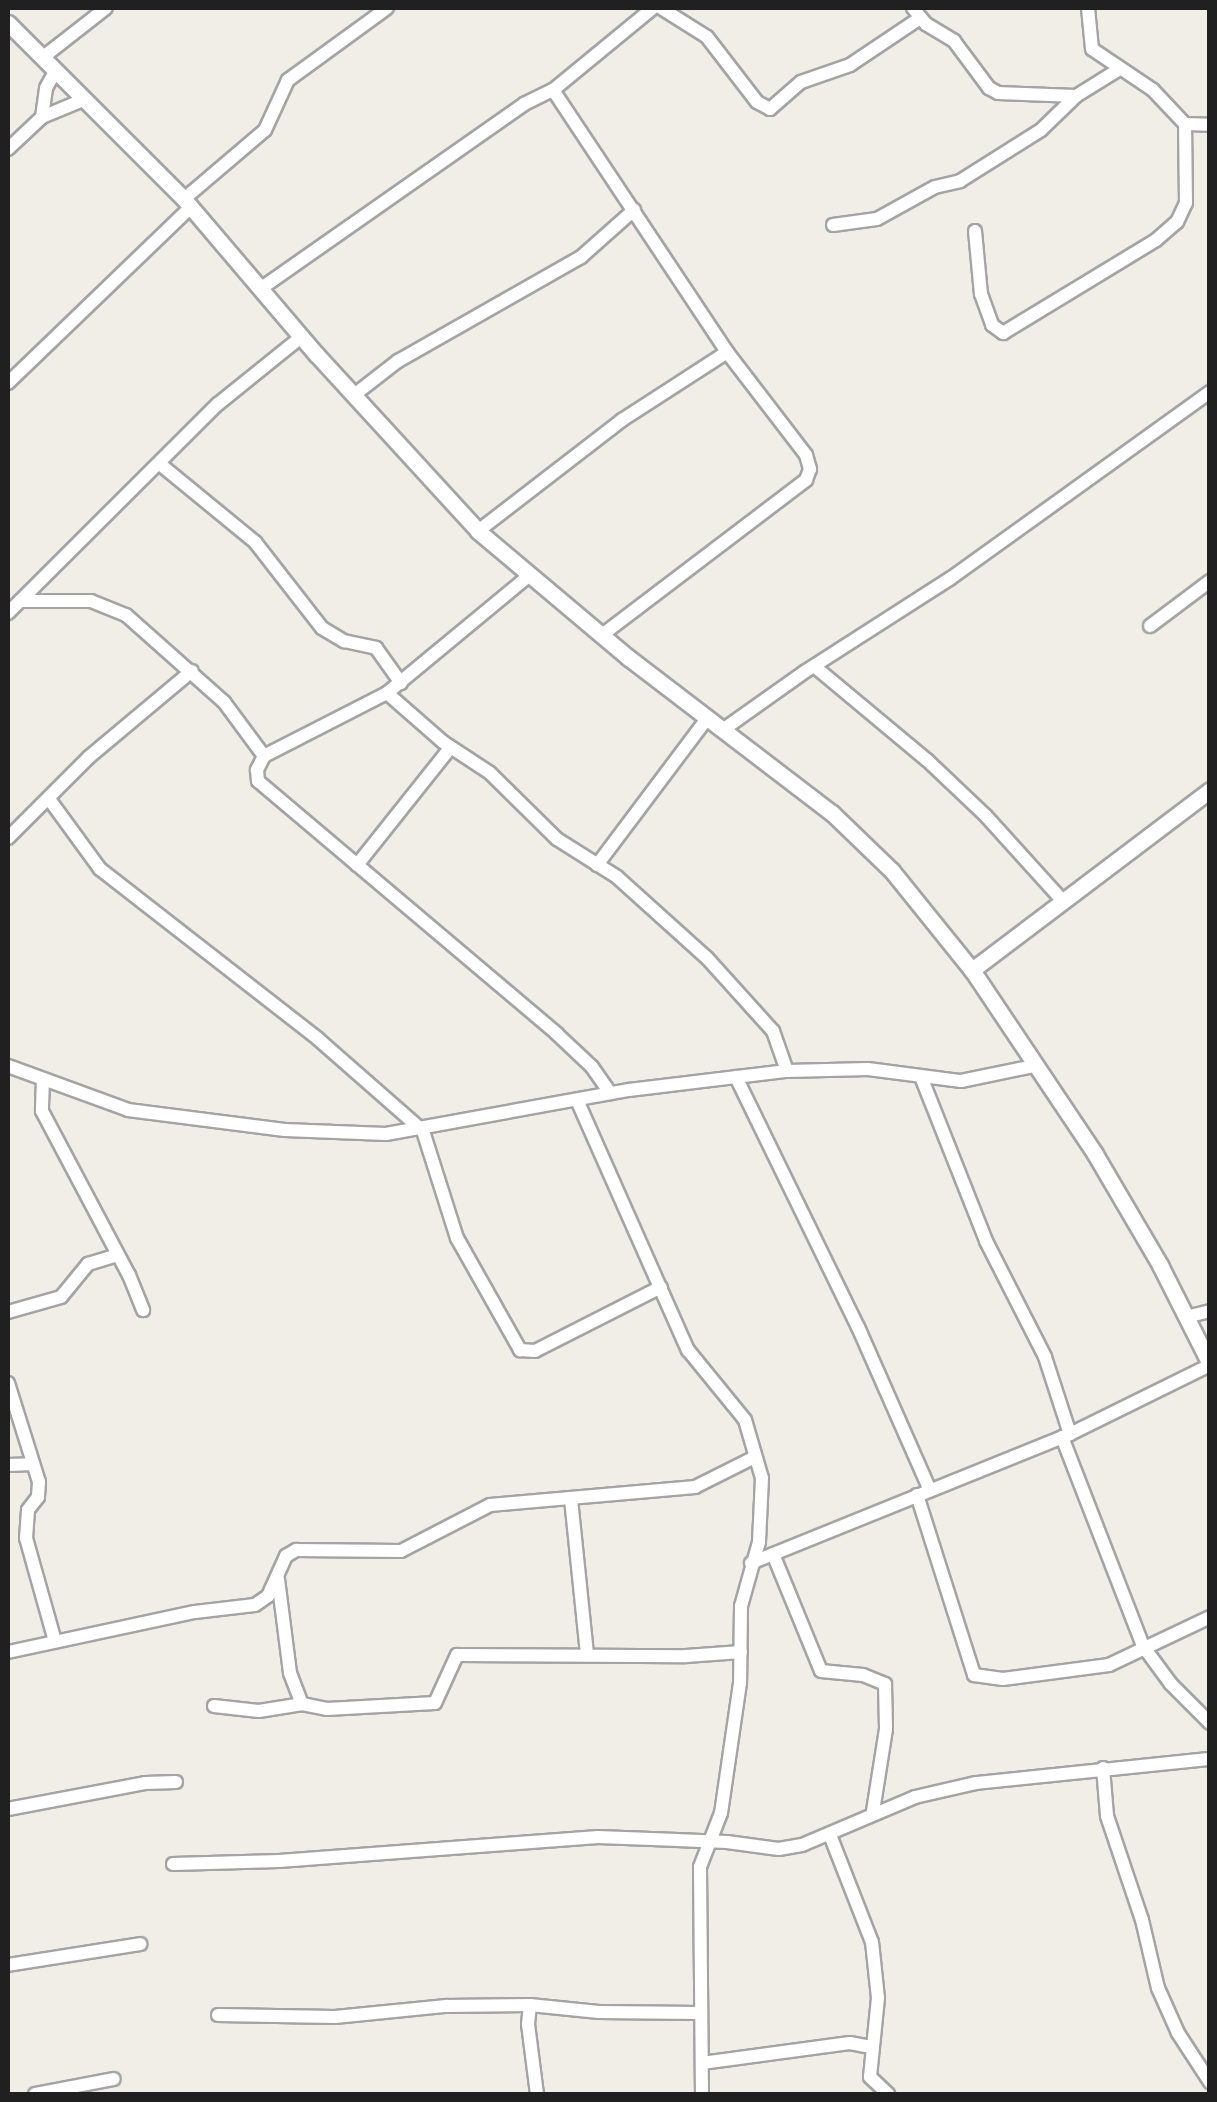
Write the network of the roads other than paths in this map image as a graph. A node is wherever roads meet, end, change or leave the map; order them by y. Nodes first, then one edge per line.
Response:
1 (106, 8) edge
2 (386, 8) edge
3 (653, 8) edge
4 (661, 8) edge
5 (1088, 8) edge
6 (916, 13) edge
7 (8, 23) edge
8 (42, 58) junction
9 (1118, 70) junction
10 (56, 72) junction
11 (553, 90) junction
12 (1076, 96) junction
13 (83, 100) junction
14 (42, 117) junction
15 (1184, 124) junction
16 (1210, 125) edge
17 (8, 149) edge
18 (187, 203) junction
19 (634, 210) junction
20 (834, 225) dead end
21 (976, 231) dead end
22 (263, 287) junction
23 (301, 336) junction
24 (728, 352) junction
25 (8, 383) edge
26 (1210, 392) edge
27 (354, 395) junction
28 (160, 464) junction
29 (478, 531) junction
30 (531, 574) junction
31 (1210, 581) edge
32 (20, 601) junction
33 (8, 613) edge
34 (1150, 626) dead end
35 (602, 635) junction
36 (814, 666) junction
37 (192, 670) junction
38 (402, 683) junction
39 (387, 693) junction
40 (708, 718) junction
41 (724, 729) junction
42 (450, 748) junction
43 (264, 756) junction
44 (1210, 790) edge
45 (49, 798) junction
46 (8, 838) edge
47 (357, 865) junction
48 (598, 865) junction
49 (1062, 900) junction
50 (972, 970) junction
51 (8, 1066) edge
52 (1034, 1066) junction
53 (787, 1071) junction
54 (736, 1077) junction
55 (42, 1079) junction
56 (922, 1079) junction
57 (610, 1093) junction
58 (577, 1100) junction
59 (423, 1131) junction
60 (118, 1255) junction
61 (662, 1287) junction
62 (143, 1310) dead end
63 (1210, 1311) edge
64 (8, 1312) edge
65 (1186, 1318) junction
66 (1210, 1364) edge
67 (8, 1383) edge
68 (1066, 1436) junction
69 (756, 1457) junction
70 (34, 1464) junction
71 (8, 1465) edge
72 (924, 1492) junction
73 (571, 1499) junction
74 (772, 1554) junction
75 (751, 1563) junction
76 (278, 1576) junction
77 (1210, 1617) edge
78 (55, 1642) junction
79 (1143, 1646) junction
80 (8, 1652) edge
81 (740, 1652) junction
82 (586, 1654) junction
83 (302, 1704) junction
84 (214, 1706) dead end
85 (1210, 1723) edge
86 (1210, 1759) edge
87 (1103, 1768) junction
88 (176, 1782) dead end
89 (8, 1810) edge
90 (874, 1811) junction
91 (830, 1835) junction
92 (706, 1844) junction
93 (173, 1864) dead end
94 (140, 1944) dead end
95 (8, 1965) edge
96 (530, 2006) junction
97 (700, 2013) junction
98 (218, 2016) dead end
99 (870, 2047) junction
100 (702, 2063) junction
101 (114, 2078) dead end
102 (1210, 2082) edge
103 (35, 2094) edge
104 (536, 2094) edge
105 (702, 2094) edge
106 (888, 2094) edge

1 - 8 street
2 - 18 street
3 - 11 street
4 - 6 street
5 - 9 street
6 - 12 street
7 - 8 street
8 - 10 street
9 - 12 street
9 - 15 street
10 - 13 street
10 - 14 street
11 - 19 street
11 - 22 street
12 - 20 street
13 - 14 street
13 - 18 street
14 - 17 street
15 - 16 street
15 - 21 street
18 - 22 street
18 - 25 street
19 - 24 street
19 - 27 street
22 - 23 street
23 - 27 street
23 - 28 street
24 - 29 street
24 - 35 street
26 - 36 street
27 - 29 street
28 - 32 street
28 - 38 street
29 - 30 street
30 - 35 street
30 - 38 street
31 - 34 street
32 - 33 street
32 - 37 street
35 - 40 street
36 - 41 street
36 - 49 street
37 - 43 street
37 - 45 street
38 - 39 street
39 - 42 street
39 - 43 street
40 - 41 street
40 - 48 street
41 - 50 street
42 - 47 street
42 - 48 street
43 - 47 street
44 - 49 street
45 - 46 street
45 - 59 street
47 - 57 street
48 - 53 street
49 - 50 street
50 - 52 street
51 - 55 street
52 - 56 street
52 - 65 street
53 - 54 street
53 - 56 street
54 - 57 street
54 - 72 street
55 - 59 street
55 - 60 street
56 - 68 street
57 - 58 street
58 - 59 street
58 - 61 street
59 - 61 street
60 - 62 street
60 - 64 street
61 - 69 street
63 - 65 street
65 - 66 street
66 - 68 street
67 - 70 street
68 - 72 street
68 - 79 street
69 - 73 street
69 - 75 street
70 - 71 street
70 - 78 street
72 - 74 street
72 - 79 street
73 - 76 street
73 - 82 street
74 - 75 street
74 - 90 street
75 - 81 street
76 - 78 street
76 - 83 street
77 - 79 street
78 - 80 street
79 - 85 street
81 - 82 street
81 - 92 street
82 - 83 street
83 - 84 street
86 - 87 street
87 - 90 street
87 - 102 street
88 - 89 street
90 - 91 street
91 - 92 street
91 - 99 street
92 - 93 street
92 - 97 street
94 - 95 street
96 - 97 street
96 - 98 street
96 - 104 street
97 - 100 street
99 - 100 street
99 - 106 street
100 - 105 street
101 - 103 street

